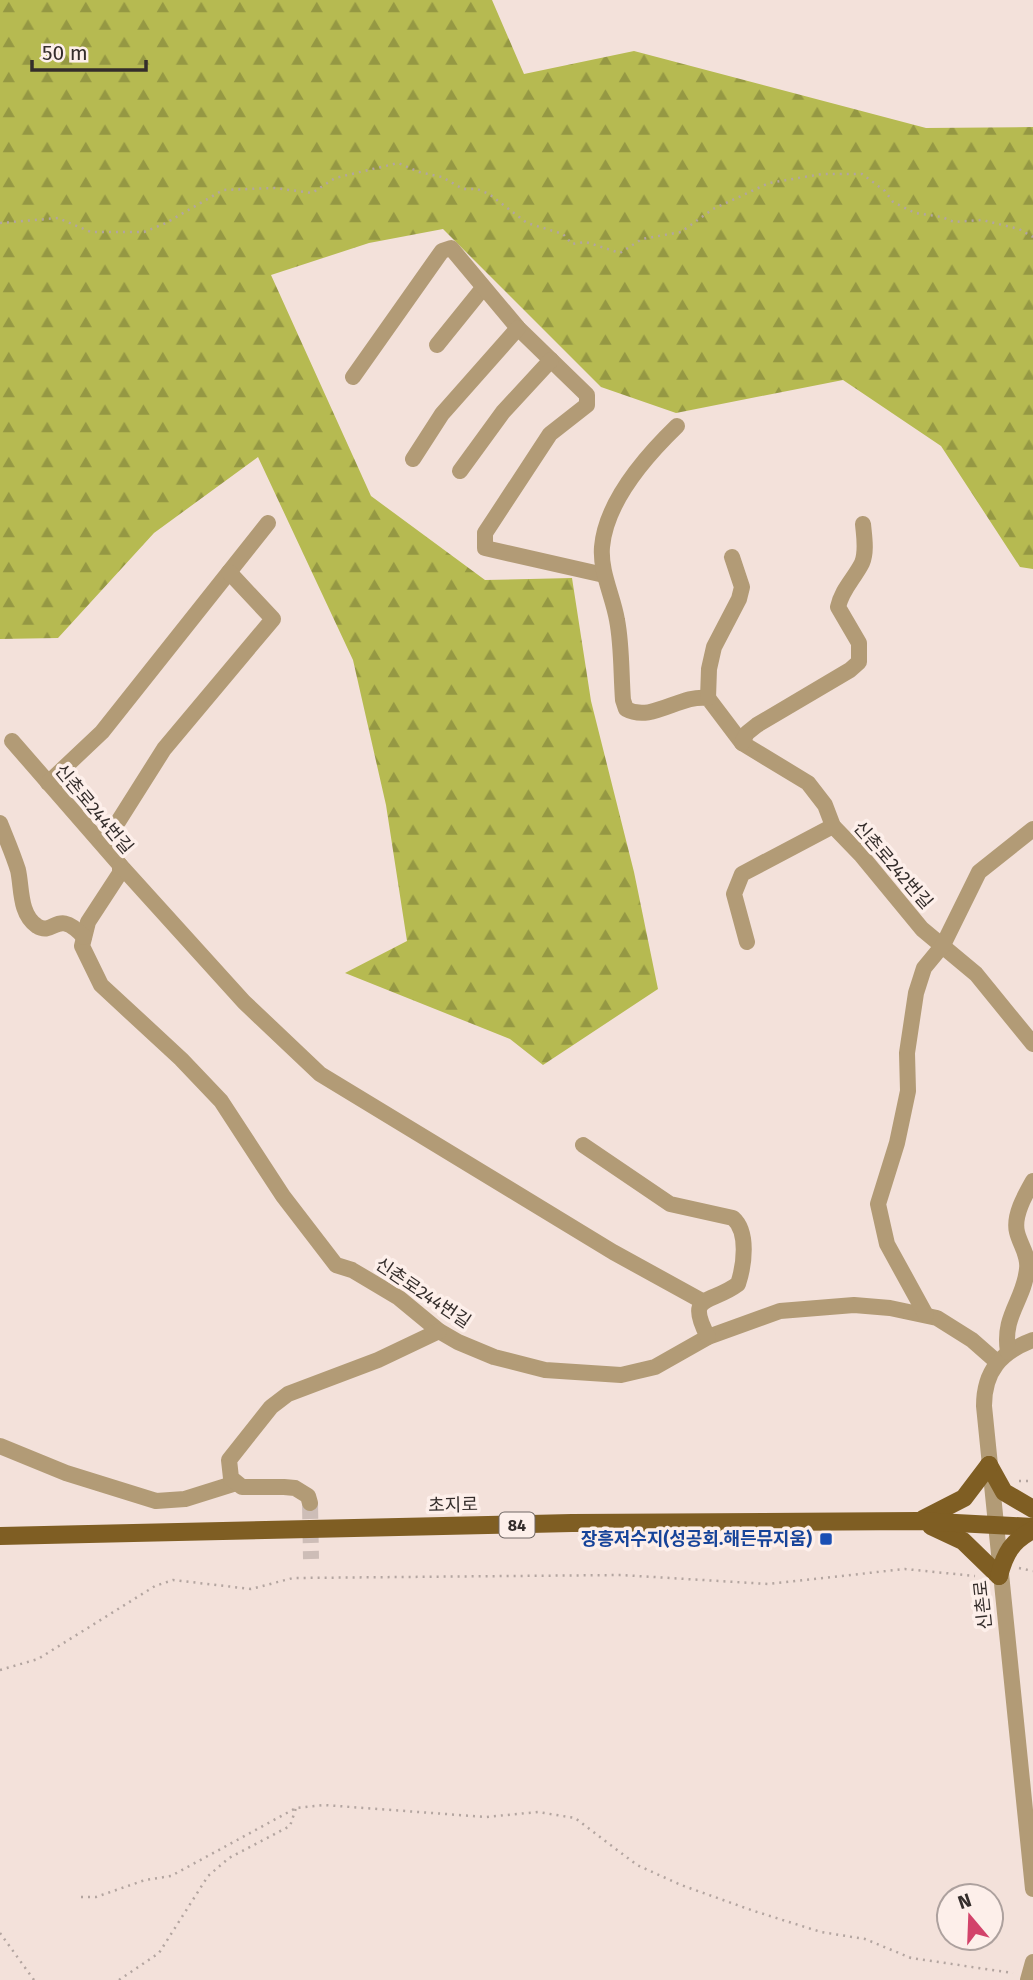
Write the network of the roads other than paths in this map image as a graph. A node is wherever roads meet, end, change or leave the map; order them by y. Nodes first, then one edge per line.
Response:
1 (482, 288) junction
2 (517, 328) junction
3 (437, 345) dead end
4 (551, 360) junction
5 (353, 377) dead end
6 (677, 426) dead end
7 (413, 459) dead end
8 (460, 471) dead end
9 (268, 523) dead end
10 (863, 524) dead end
11 (732, 557) dead end
12 (229, 572) junction
13 (604, 575) junction
14 (708, 698) junction
15 (12, 741) dead end
16 (742, 743) junction
17 (48, 783) junction
18 (0, 823) edge
19 (832, 826) junction
20 (1033, 829) edge
21 (104, 844) junction
22 (120, 865) junction
23 (84, 937) junction
24 (747, 942) dead end
25 (943, 945) junction
26 (1033, 1044) edge
27 (583, 1145) dead end
28 (1033, 1181) edge
29 (702, 1301) junction
30 (926, 1315) junction
31 (439, 1331) junction
32 (708, 1337) junction
33 (1033, 1340) edge
34 (1003, 1357) junction
35 (0, 1446) edge
36 (989, 1465) junction
37 (236, 1483) junction
38 (310, 1503) dead end
39 (1033, 1509) edge
40 (918, 1521) junction
41 (996, 1526) junction
42 (1033, 1528) edge
43 (0, 1536) edge
44 (999, 1576) junction
45 (1033, 1889) edge

1 - 2 street
1 - 3 street
1 - 5 street
2 - 4 street
2 - 7 street
4 - 8 street
4 - 13 street
6 - 13 street
9 - 12 street
10 - 16 street
11 - 14 street
12 - 17 street
12 - 21 street
13 - 14 street
14 - 16 street, 신촌로242번길
15 - 17 street, 신촌로244번길
16 - 19 street, 신촌로242번길
17 - 21 street, 신촌로244번길
18 - 23 street
19 - 24 street
19 - 25 street, 신촌로242번길
20 - 25 street
21 - 22 street, 신촌로244번길
22 - 23 street, 신촌로244번길
22 - 29 street
23 - 31 street, 신촌로244번길
25 - 26 street, 신촌로242번길
25 - 30 street
27 - 29 street
28 - 34 street
29 - 32 street
30 - 32 street, 신촌로244번길
30 - 34 street, 신촌로244번길
31 - 32 street, 신촌로244번길
31 - 37 street
33 - 34 street
34 - 36 street, 신촌로
35 - 37 street
36 - 39 main road
36 - 40 main road
36 - 41 street, 신촌로
37 - 38 street
40 - 41 main road, 초지로 / 84
40 - 43 main road, 초지로 / 84
40 - 44 main road
41 - 42 main road, 초지로 / 84
41 - 44 street, 신촌로
42 - 44 main road
44 - 45 street, 신촌로

